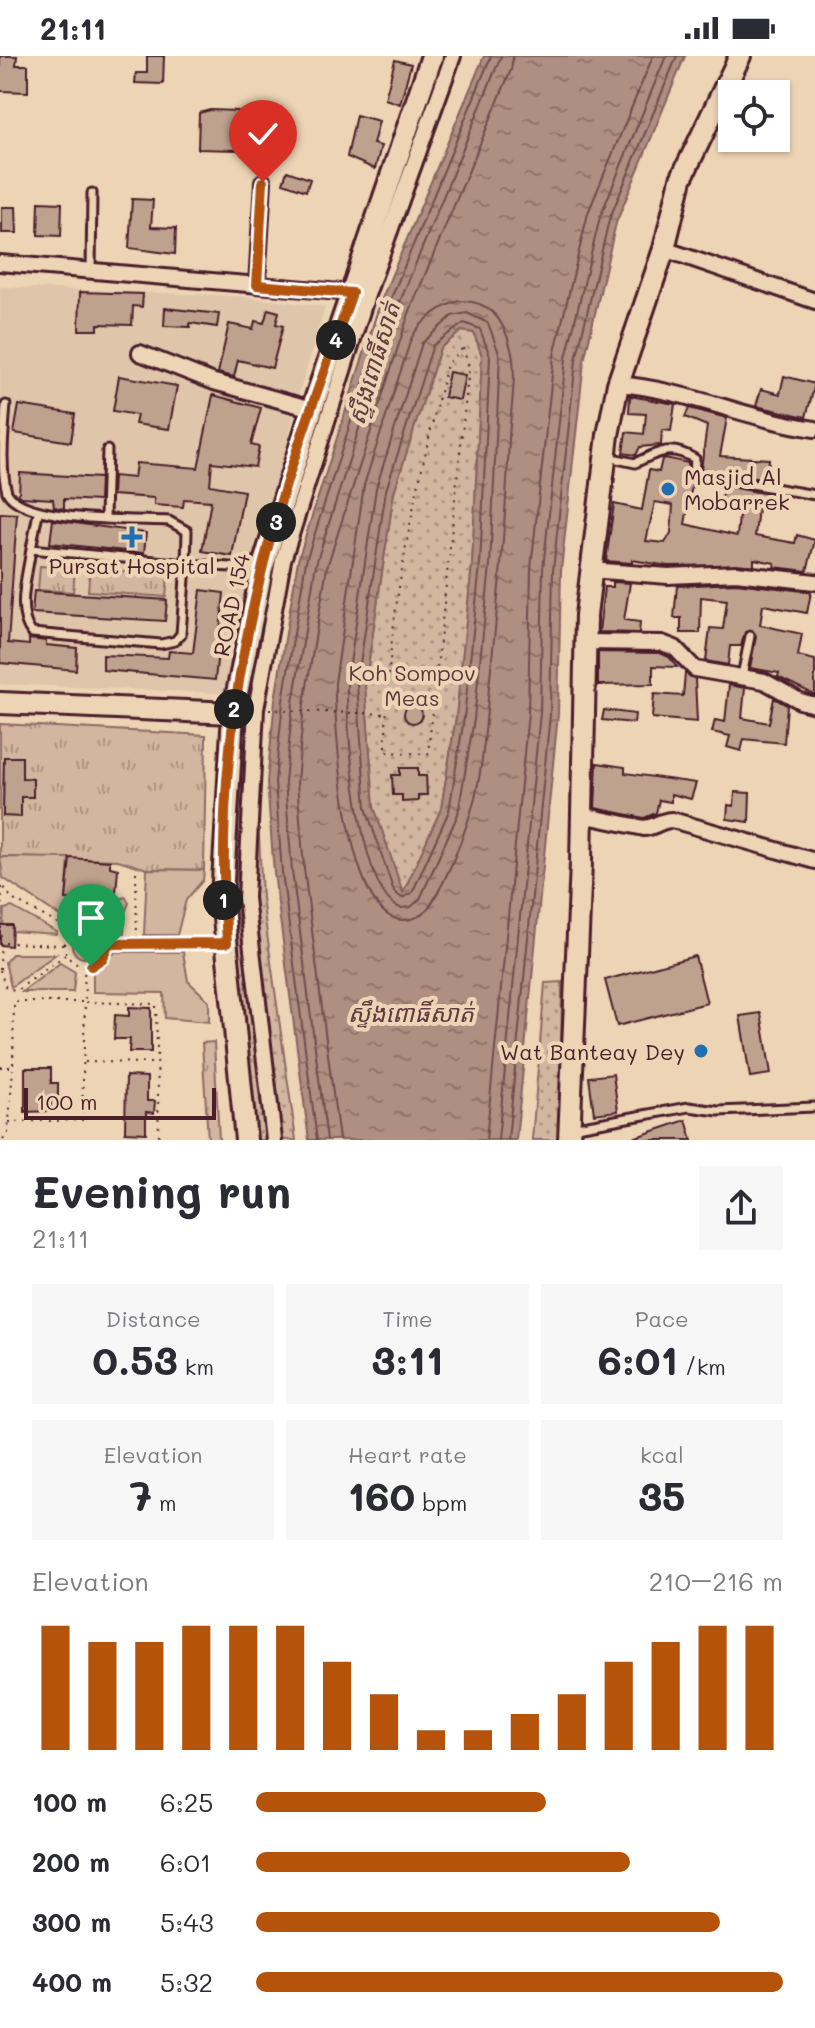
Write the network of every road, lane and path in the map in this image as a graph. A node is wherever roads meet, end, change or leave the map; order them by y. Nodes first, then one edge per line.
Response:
1 (432, 56) edge
2 (453, 56) edge
3 (740, 56) edge
4 (263, 182) dead end
5 (92, 193) dead end
6 (664, 249) junction
7 (0, 263) edge
8 (91, 271) junction
9 (257, 285) junction
10 (352, 293) junction
11 (815, 301) edge
12 (140, 353) dead end
13 (618, 384) junction
14 (6, 405) dead end
15 (312, 409) junction
16 (815, 429) edge
17 (107, 450) dead end
18 (605, 456) junction
19 (815, 495) edge
20 (38, 513) junction
21 (105, 517) junction
22 (31, 549) junction
23 (186, 564) junction
24 (262, 569) junction
25 (590, 570) junction
26 (815, 582) edge
27 (750, 636) dead end
28 (586, 642) junction
29 (742, 676) junction
30 (0, 703) edge
31 (815, 705) edge
32 (261, 710) junction
33 (233, 713) junction
34 (386, 714) junction
35 (582, 815) junction
36 (815, 861) edge
37 (136, 872) dead end
38 (1, 883) edge
39 (69, 930) junction
40 (3, 943) junction
41 (227, 943) junction
42 (108, 944) junction
43 (137, 944) junction
44 (64, 945) junction
45 (66, 955) junction
46 (84, 966) junction
47 (0, 970) edge
48 (85, 1002) junction
49 (84, 1062) junction
50 (157, 1063) junction
51 (0, 1067) edge
52 (13, 1067) junction
53 (815, 1107) edge
54 (9, 1122) junction
55 (569, 1134) edge
56 (3, 1140) edge
57 (159, 1140) edge
58 (246, 1140) edge
59 (274, 1140) edge

1 - 10 street, ROAD 154
2 - 32 street
3 - 6 street
4 - 9 street
5 - 8 lane
6 - 11 street
6 - 13 street
7 - 8 street
8 - 9 street
9 - 10 street
10 - 15 street, ROAD 154
12 - 15 street
13 - 16 street
13 - 18 street
14 - 20 lane
15 - 24 street, ROAD 154
17 - 21 lane
18 - 19 lane
18 - 25 street
20 - 21 lane
20 - 22 lane
21 - 23 lane
22 - 23 lane
22 - 23 lane
23 - 24 lane
24 - 33 street, ROAD 154
25 - 26 street
25 - 28 street
27 - 29 lane
28 - 29 street
28 - 35 street
29 - 31 street
30 - 33 street
32 - 33 street
32 - 34 path
32 - 59 street
33 - 41 street, ROAD 154
34 - 34 path
35 - 36 street
35 - 55 street
37 - 43 path
38 - 39 path
38 - 40 path
39 - 42 path
39 - 44 path
40 - 44 path
40 - 47 path
41 - 43 path
41 - 58 street, ROAD 154
42 - 43 path
42 - 46 path
44 - 45 path
45 - 46 path
45 - 47 path
46 - 48 path
48 - 49 path
48 - 50 path
48 - 52 path
49 - 50 path
49 - 54 path
50 - 57 path
51 - 52 path
52 - 54 path
53 - 55 lane
54 - 56 path

